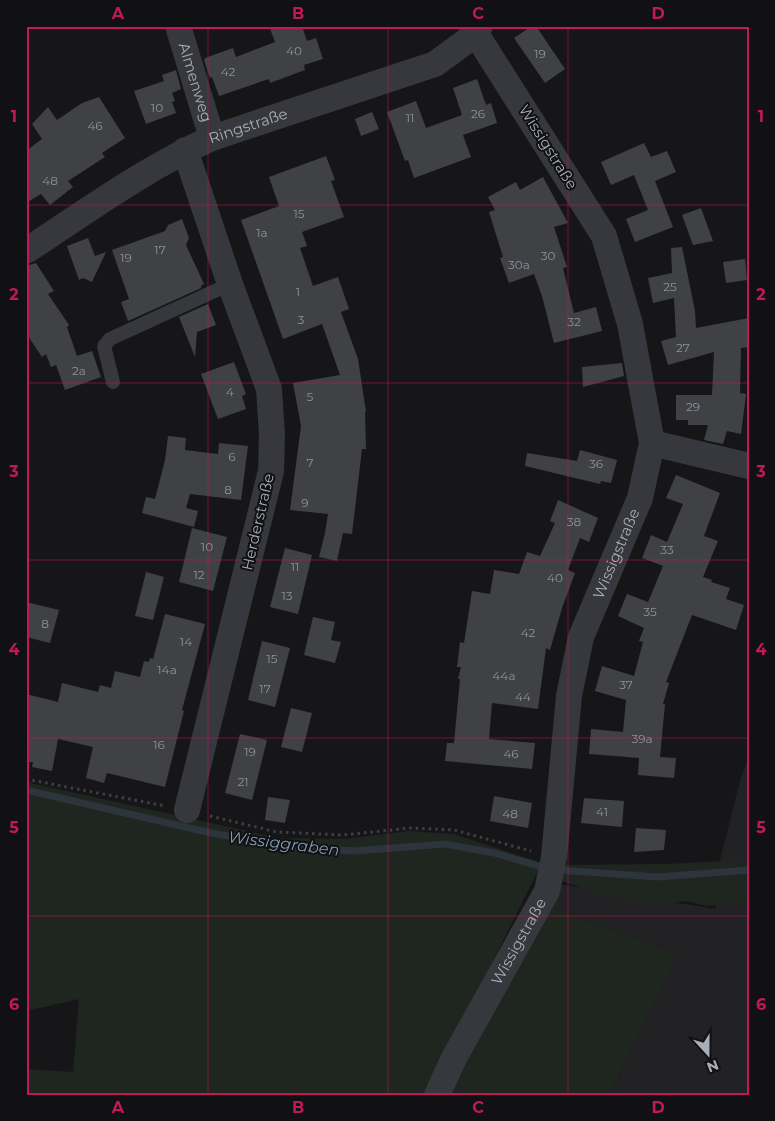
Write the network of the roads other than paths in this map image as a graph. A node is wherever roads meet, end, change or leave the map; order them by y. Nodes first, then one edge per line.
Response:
1 (178, 26) edge
2 (476, 29) edge
3 (212, 138) junction
4 (185, 150) junction
5 (26, 250) edge
6 (230, 284) junction
7 (113, 382) dead end
8 (652, 443) junction
9 (749, 466) edge
10 (187, 810) road end
11 (437, 1095) edge

1 - 3 street, Almenweg
2 - 3 street, Ringstraße
2 - 8 street, Wissigstraße
3 - 4 street, Ringstraße
4 - 5 street, Ringstraße
4 - 6 street, Herderstraße
6 - 7 lane
6 - 10 street, Herderstraße
8 - 9 street
8 - 11 street, Wissigstraße

